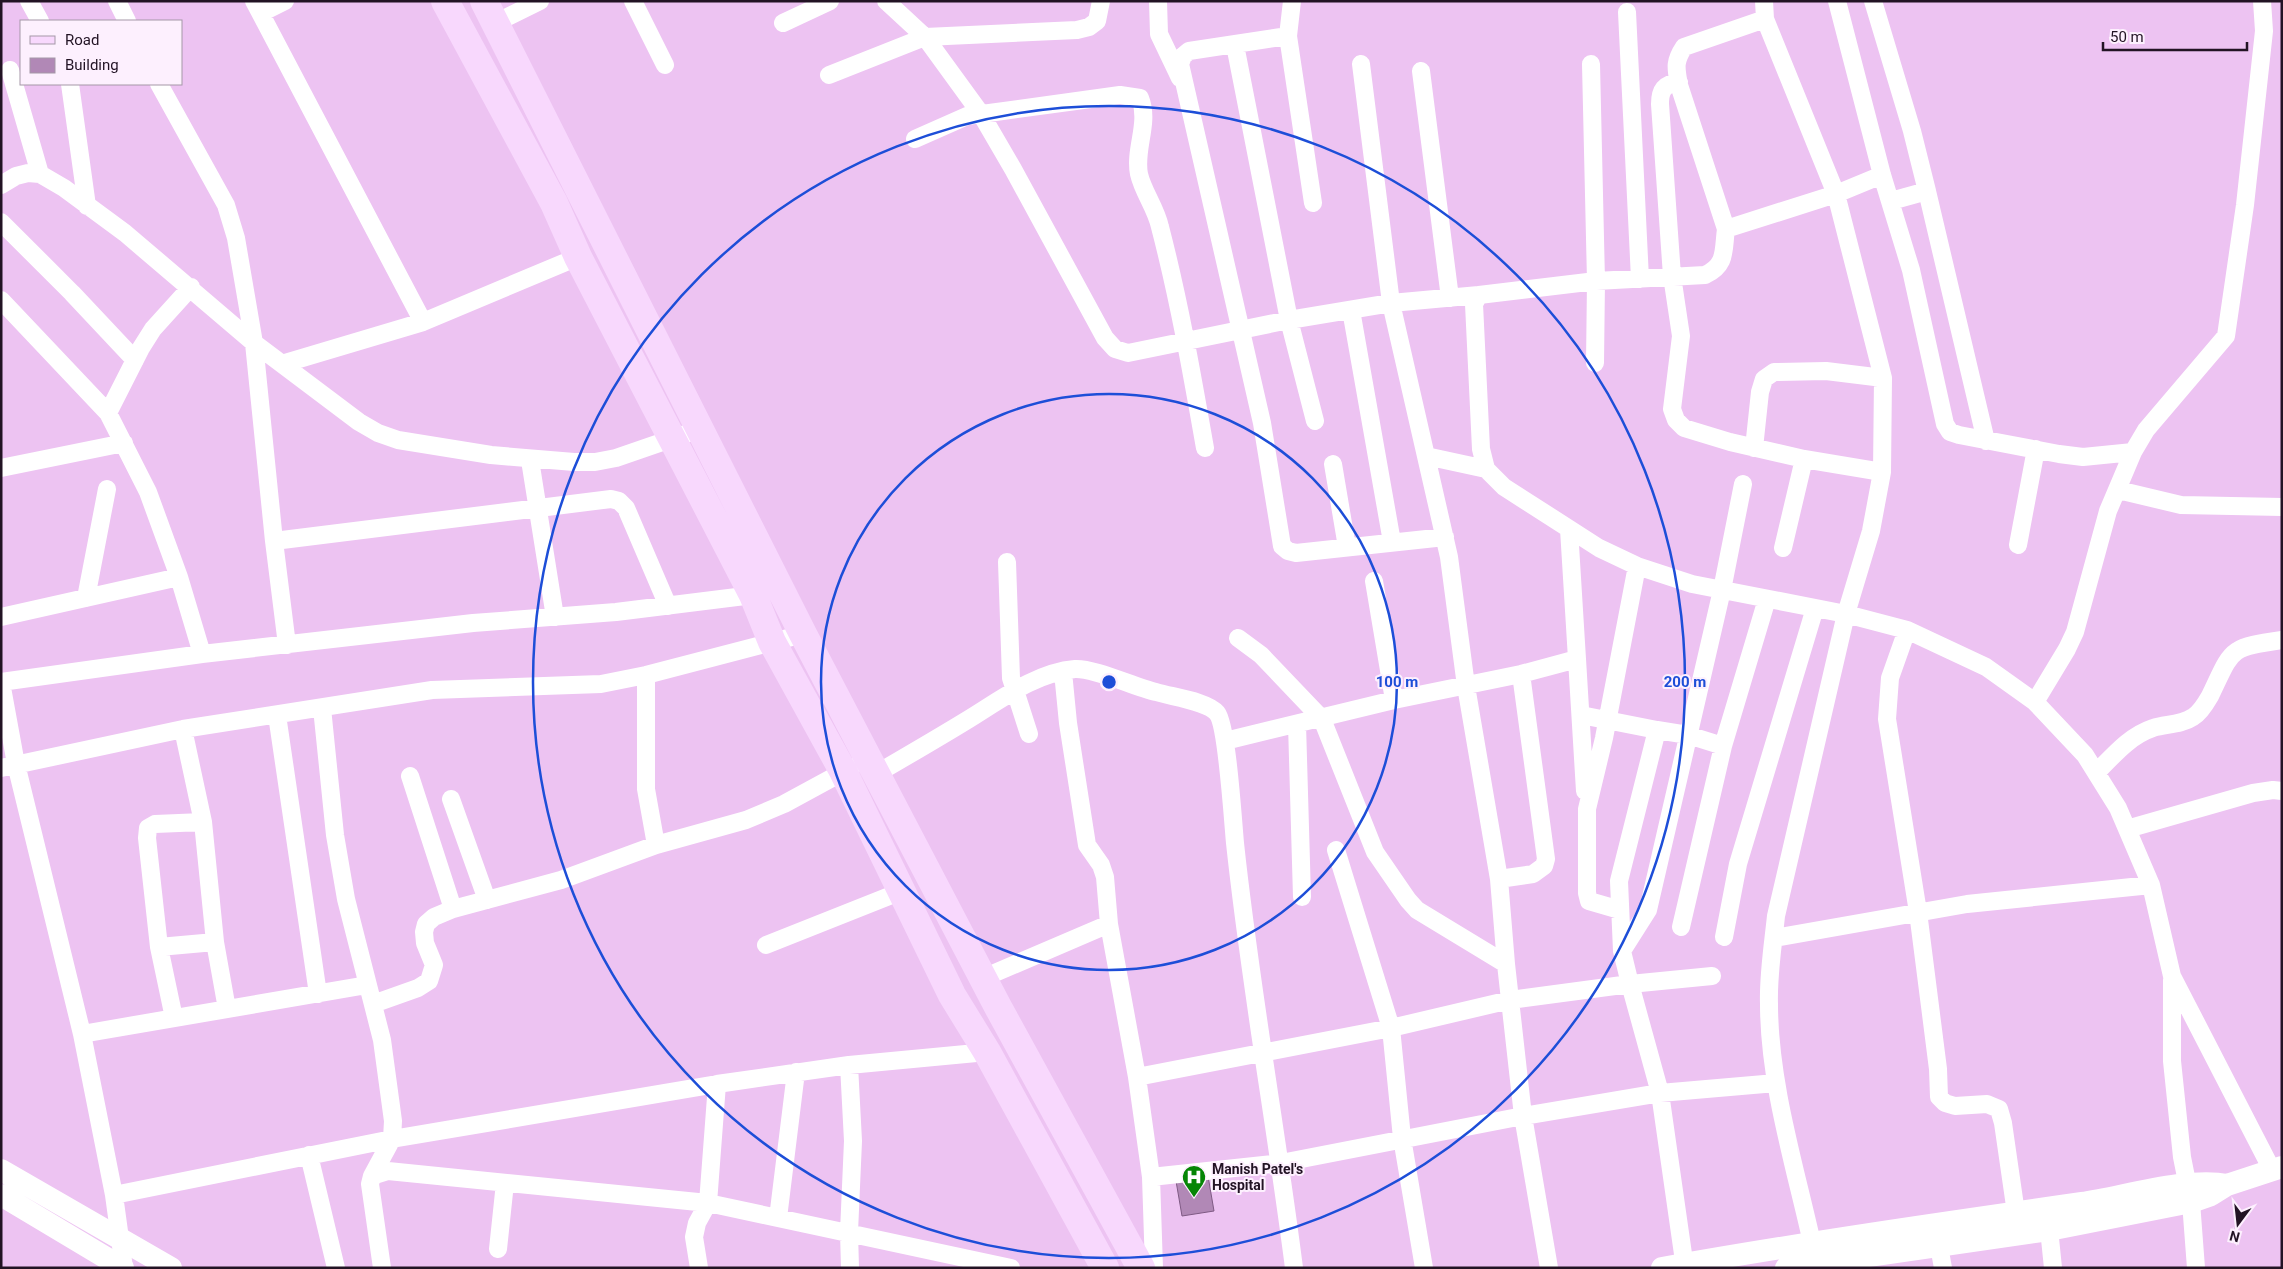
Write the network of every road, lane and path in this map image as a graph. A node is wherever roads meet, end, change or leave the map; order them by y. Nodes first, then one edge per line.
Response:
1 (29, 1) edge
2 (117, 1) edge
3 (285, 1) edge
4 (445, 1) edge
5 (540, 1) edge
6 (634, 1) edge
7 (830, 1) edge
8 (886, 1) edge
9 (1101, 1) edge
10 (1158, 1) edge
11 (1292, 1) edge
12 (1764, 1) edge
13 (1837, 1) edge
14 (1873, 1) edge
15 (2262, 1) edge
16 (257, 7) edge
17 (489, 12) edge
18 (1627, 12) dead end
19 (39, 20) edge
20 (126, 20) edge
21 (1765, 20) junction
22 (784, 23) dead end
23 (1288, 36) junction
24 (925, 37) junction
25 (1235, 45) junction
26 (1361, 64) dead end
27 (1590, 64) dead end
28 (665, 65) dead end
29 (10, 70) dead end
30 (1421, 71) dead end
31 (829, 75) dead end
32 (1183, 82) junction
33 (1679, 82) junction
34 (70, 85) edge
35 (161, 85) edge
36 (981, 114) junction
37 (914, 139) dead end
38 (40, 174) junction
39 (1882, 175) junction
40 (1, 185) edge
41 (1927, 191) junction
42 (1836, 194) junction
43 (1891, 201) junction
44 (1313, 203) dead end
45 (87, 206) junction
46 (1, 222) edge
47 (1726, 229) junction
48 (578, 257) junction
49 (1672, 276) junction
50 (1640, 279) junction
51 (1596, 281) junction
52 (191, 287) junction
53 (1479, 295) junction
54 (1450, 298) junction
55 (1, 300) edge
56 (1391, 303) junction
57 (1352, 310) junction
58 (1289, 320) junction
59 (423, 322) junction
60 (1240, 330) junction
61 (1186, 341) junction
62 (254, 343) junction
63 (135, 360) junction
64 (1594, 363) dead end
65 (282, 364) junction
66 (1883, 378) junction
67 (108, 414) junction
68 (1316, 421) dead end
69 (700, 429) junction
70 (673, 438) junction
71 (1986, 441) junction
72 (124, 443) junction
73 (1205, 448) dead end
74 (1754, 448) junction
75 (2036, 449) junction
76 (2133, 452) junction
77 (1426, 456) junction
78 (1804, 459) junction
79 (530, 460) junction
80 (1333, 464) dead end
81 (1, 468) edge
82 (1486, 469) junction
83 (1882, 472) junction
84 (1743, 484) dead end
85 (107, 489) dead end
86 (2118, 490) junction
87 (2282, 507) edge
88 (539, 508) junction
89 (1569, 529) junction
90 (1445, 537) junction
91 (274, 541) junction
92 (1392, 542) junction
93 (2018, 545) dead end
94 (1347, 547) junction
95 (1783, 548) dead end
96 (1007, 562) dead end
97 (1638, 566) junction
98 (179, 577) junction
99 (1374, 581) dead end
100 (1722, 590) junction
101 (753, 595) junction
102 (86, 598) junction
103 (1767, 599) junction
104 (668, 606) junction
105 (1814, 608) junction
106 (1846, 614) junction
107 (1, 617) edge
108 (554, 617) junction
109 (1907, 630) junction
110 (802, 634) junction
111 (1238, 638) dead end
112 (2282, 640) edge
113 (772, 642) junction
114 (287, 645) junction
115 (202, 654) junction
116 (1577, 659) junction
117 (1063, 672) junction
118 (646, 674) junction
119 (1521, 674) junction
120 (1, 682) edge
121 (1466, 686) junction
122 (1014, 690) junction
123 (1394, 700) junction
124 (2035, 702) junction
125 (322, 708) junction
126 (277, 715) junction
127 (1581, 715) junction
128 (1322, 719) junction
129 (1608, 720) junction
130 (1298, 724) junction
131 (183, 729) junction
132 (1657, 730) junction
133 (1029, 734) dead end
134 (1688, 735) junction
135 (1225, 741) junction
136 (1723, 746) junction
137 (9, 766) edge
138 (872, 766) junction
139 (843, 772) junction
140 (2096, 773) junction
141 (410, 776) dead end
142 (2282, 792) edge
143 (451, 799) dead end
144 (1587, 809) junction
145 (204, 822) junction
146 (2127, 829) junction
147 (656, 845) junction
148 (1336, 850) dead end
149 (1499, 879) junction
150 (2151, 885) junction
151 (902, 891) junction
152 (1302, 897) dead end
153 (486, 900) junction
154 (453, 909) junction
155 (1620, 910) junction
156 (1918, 912) junction
157 (1109, 924) junction
158 (1682, 927) dead end
159 (1724, 937) dead end
160 (1774, 938) junction
161 (215, 942) junction
162 (766, 945) dead end
163 (159, 947) junction
164 (1622, 951) junction
165 (1506, 964) junction
166 (1712, 976) dead end
167 (2172, 976) junction
168 (983, 978) junction
169 (1630, 984) junction
170 (367, 986) junction
171 (318, 994) junction
172 (1510, 1000) junction
173 (374, 1004) junction
174 (227, 1008) junction
175 (174, 1018) junction
176 (1391, 1028) junction
177 (82, 1034) junction
178 (987, 1052) junction
179 (1262, 1052) junction
180 (849, 1065) junction
181 (796, 1072) junction
182 (1137, 1077) junction
183 (1776, 1083) junction
184 (717, 1084) junction
185 (1660, 1093) junction
186 (1523, 1116) junction
187 (1402, 1138) junction
188 (392, 1139) junction
189 (310, 1155) junction
190 (1281, 1163) junction
191 (2277, 1169) edge
192 (1, 1170) edge
193 (372, 1176) junction
194 (1151, 1178) junction
195 (505, 1183) junction
196 (2189, 1193) junction
197 (114, 1194) junction
198 (1, 1195) edge
199 (708, 1203) junction
200 (2016, 1212) junction
201 (778, 1218) junction
202 (2048, 1219) junction
203 (849, 1232) junction
204 (120, 1240) junction
205 (1939, 1246) junction
206 (498, 1249) dead end
207 (1811, 1258) edge
208 (1677, 1266) edge
209 (123, 1268) edge
210 (171, 1268) edge
211 (336, 1268) edge
212 (382, 1268) edge
213 (699, 1268) edge
214 (850, 1268) edge
215 (1011, 1268) edge
216 (1105, 1268) edge
217 (1141, 1268) edge
218 (1154, 1268) edge
219 (1294, 1268) edge
220 (1424, 1268) edge
221 (1549, 1268) edge
222 (1786, 1268) edge
223 (1943, 1268) edge
224 (2053, 1268) edge
225 (2196, 1268) edge

1 - 19 street
2 - 20 street
3 - 16 street
4 - 48 main road
5 - 17 street
6 - 28 street
7 - 22 street
8 - 24 street
9 - 24 street
10 - 32 street
11 - 23 street
12 - 21 street
13 - 39 street
14 - 41 street
15 - 76 street
16 - 59 street
17 - 69 main road
18 - 50 street
21 - 33 street
21 - 42 street
23 - 25 street
23 - 44 street
24 - 31 street
24 - 36 street
25 - 32 street
25 - 58 street
26 - 56 street
27 - 51 street
29 - 38 street
30 - 54 street
32 - 60 street
33 - 47 street
33 - 49 street
34 - 45 street
35 - 62 street
36 - 37 street
36 - 61 street
36 - 61 street
38 - 40 street
38 - 45 street
39 - 42 street
39 - 43 street
41 - 43 street
41 - 71 street
42 - 47 street
42 - 66 street
43 - 71 street
45 - 52 street
46 - 63 street
47 - 49 street
48 - 59 street
48 - 70 main road
49 - 50 street
49 - 74 street
50 - 51 street
51 - 53 street
51 - 64 street
52 - 62 street
52 - 63 street
53 - 54 street
53 - 82 street
54 - 56 street
55 - 67 street
56 - 57 street
56 - 77 street
57 - 58 street
57 - 92 street
58 - 60 street
58 - 68 street
59 - 65 street
60 - 61 street
60 - 94 street
61 - 73 street
62 - 65 street
62 - 91 street
63 - 67 street
65 - 79 street
66 - 74 street
66 - 83 street
67 - 72 street
69 - 70 street
69 - 110 main road
70 - 79 street
70 - 101 main road
71 - 75 street
72 - 81 street
72 - 98 street
74 - 78 street
75 - 76 street
75 - 93 street
76 - 86 street
77 - 82 street
77 - 90 street
78 - 83 street
78 - 95 street
79 - 88 street
80 - 94 street
82 - 89 street
83 - 106 street
84 - 100 street
85 - 102 street
86 - 87 street
86 - 124 street
88 - 91 street
88 - 104 street
88 - 108 street
89 - 97 street
89 - 116 street
90 - 92 street
90 - 121 street
91 - 114 street
92 - 94 street
96 - 122 street
97 - 100 street
97 - 129 street
98 - 102 street
98 - 115 street
99 - 123 street
100 - 103 street
100 - 134 street
101 - 104 street
101 - 113 main road
102 - 107 street
103 - 105 street
103 - 136 street
104 - 108 street
105 - 106 street
105 - 159 street
106 - 109 street
106 - 160 street
108 - 114 street
109 - 124 street
109 - 156 street
110 - 113 street
110 - 138 main road
111 - 128 street
112 - 140 street
113 - 118 street
113 - 139 main road
114 - 115 street
115 - 120 street
116 - 119 street
116 - 127 street
117 - 122 street
117 - 135 street
117 - 157 street
118 - 125 street
118 - 147 street
119 - 121 street
119 - 149 street
120 - 137 street
121 - 123 street
121 - 149 street
122 - 133 street
122 - 138 street
123 - 128 street
124 - 140 street
125 - 126 street
125 - 170 street
126 - 131 street
126 - 171 street
127 - 129 street
127 - 144 street
128 - 130 street
128 - 165 street
129 - 132 street
129 - 144 street
130 - 135 street
130 - 152 street
131 - 137 street
131 - 145 street
132 - 134 street
132 - 155 street
134 - 136 street
134 - 164 street
135 - 179 street
136 - 158 street
137 - 177 street
138 - 139 street
138 - 168 main road
139 - 147 street
139 - 151 main road
140 - 146 street
141 - 154 street
142 - 146 street
143 - 153 street
144 - 155 street
145 - 161 street
145 - 163 street
146 - 150 street
147 - 153 street
148 - 176 street
149 - 165 street
150 - 156 street
150 - 167 street
151 - 162 street
151 - 178 main road
153 - 154 street
154 - 173 street
155 - 164 street
156 - 160 street
156 - 200 street
157 - 168 street
157 - 182 street
160 - 183 street
161 - 163 street
161 - 174 street
163 - 175 street
164 - 169 street
165 - 172 street
166 - 169 street
167 - 191 street
167 - 196 street
168 - 217 main road
169 - 172 street
169 - 185 street
170 - 171 street
170 - 173 street
171 - 174 street
172 - 176 street
172 - 186 street
173 - 188 street
174 - 175 street
175 - 177 street
176 - 179 street
176 - 187 street
177 - 197 street
178 - 180 street
178 - 216 main road
179 - 182 street
179 - 190 street
180 - 181 street
180 - 203 street
181 - 184 street
181 - 201 street
182 - 194 street
183 - 185 street
183 - 207 street
184 - 188 street
184 - 199 street
185 - 186 street
185 - 208 street
186 - 187 street
186 - 221 street
187 - 190 street
187 - 220 street
188 - 189 street
188 - 193 street
189 - 197 street
189 - 211 street
190 - 194 street
190 - 219 street
191 - 196 street
192 - 204 street
193 - 195 street
193 - 212 street
194 - 218 street
195 - 199 street
195 - 206 street
196 - 202 street
196 - 225 street
197 - 204 street
198 - 209 street
199 - 201 street
199 - 213 street
200 - 202 street
200 - 207 street
201 - 203 street
202 - 205 street
202 - 224 street
203 - 214 street
203 - 215 street
204 - 209 street
204 - 210 street
205 - 207 street
205 - 223 street
207 - 208 street
207 - 222 street

